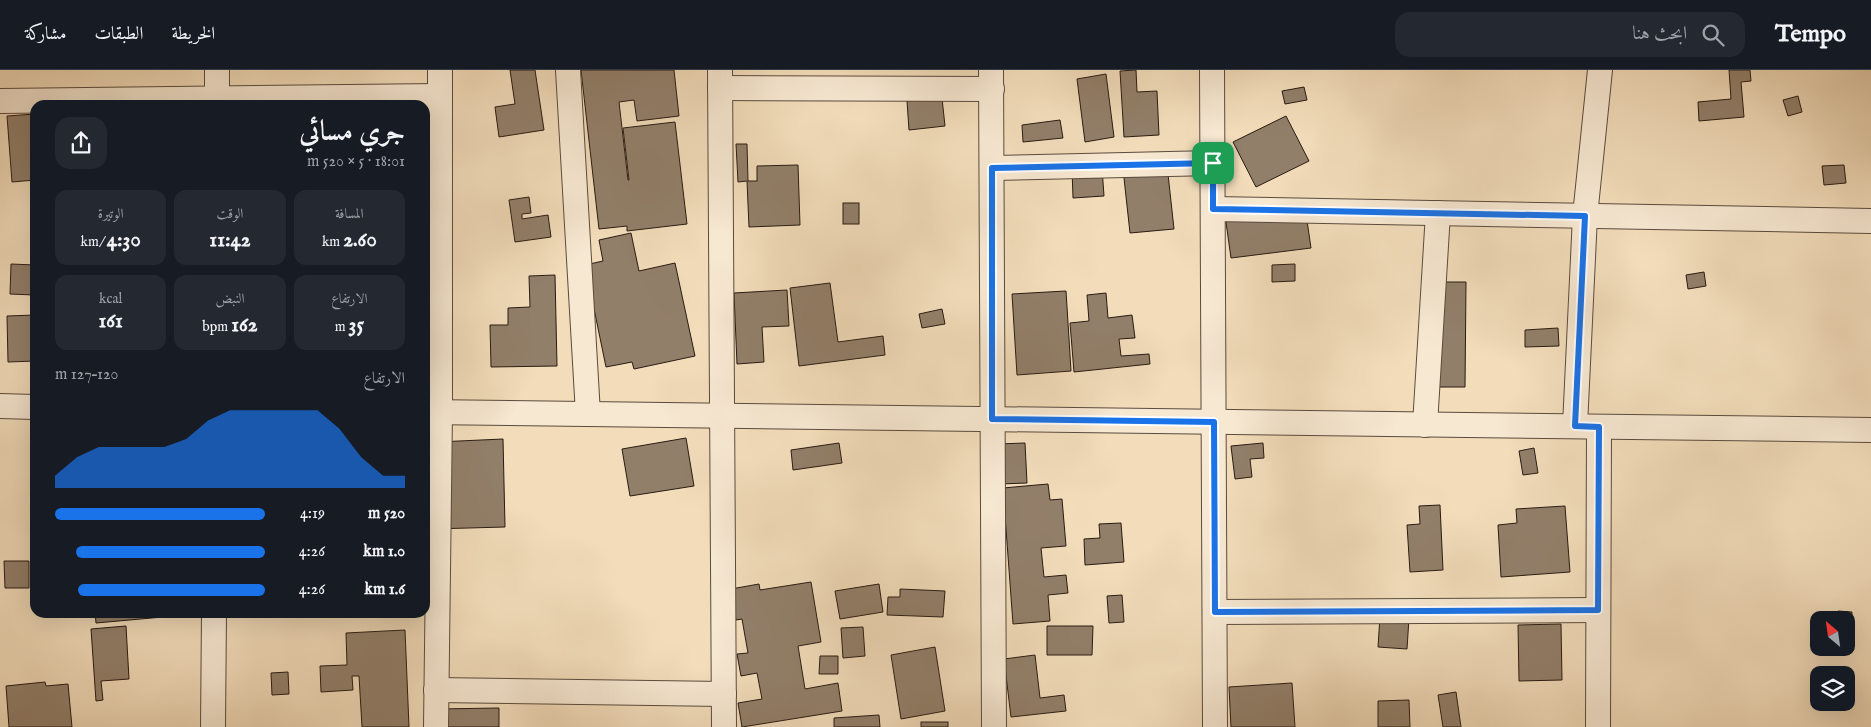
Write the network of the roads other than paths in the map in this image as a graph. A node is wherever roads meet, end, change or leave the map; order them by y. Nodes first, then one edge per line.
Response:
1 (217, 70) edge
2 (440, 70) edge
3 (568, 70) edge
4 (1212, 70) edge
5 (1600, 70) edge
6 (720, 79) edge
7 (992, 80) edge
8 (440, 96) junction
9 (217, 100) edge
10 (262, 100) edge
11 (0, 101) edge
12 (30, 101) edge
13 (1213, 163) junction
14 (992, 168) junction
15 (1213, 209) junction
16 (1438, 213) junction
17 (1585, 216) junction
18 (1871, 221) edge
19 (0, 406) edge
20 (30, 407) edge
21 (432, 412) edge
22 (588, 414) junction
23 (723, 416) junction
24 (992, 419) junction
25 (1214, 422) junction
26 (1425, 425) junction
27 (1575, 426) junction
28 (1599, 427) junction
29 (1871, 430) edge
30 (1598, 610) junction
31 (1215, 612) junction
32 (214, 618) edge
33 (436, 690) junction
34 (724, 694) junction
35 (213, 727) edge
36 (436, 727) edge
37 (724, 727) edge
38 (994, 727) edge
39 (1215, 727) edge
40 (1598, 727) edge

1 - 9 street
2 - 8 street
3 - 22 street
4 - 13 street
5 - 17 street
6 - 7 street
6 - 23 street
7 - 14 street
8 - 10 street
8 - 21 street
11 - 12 street
13 - 14 street
13 - 15 street
14 - 24 street
15 - 16 street
15 - 25 street
16 - 17 street
16 - 26 street
17 - 18 street
17 - 27 street
19 - 20 street
21 - 22 street
21 - 33 street
22 - 23 street
23 - 24 street
23 - 34 street
24 - 25 street
24 - 38 street
25 - 26 street
25 - 31 street
26 - 27 street
27 - 28 street
28 - 29 street
28 - 30 street
30 - 31 street
30 - 40 street
31 - 39 street
32 - 35 street
33 - 34 street
33 - 36 street
34 - 37 street

